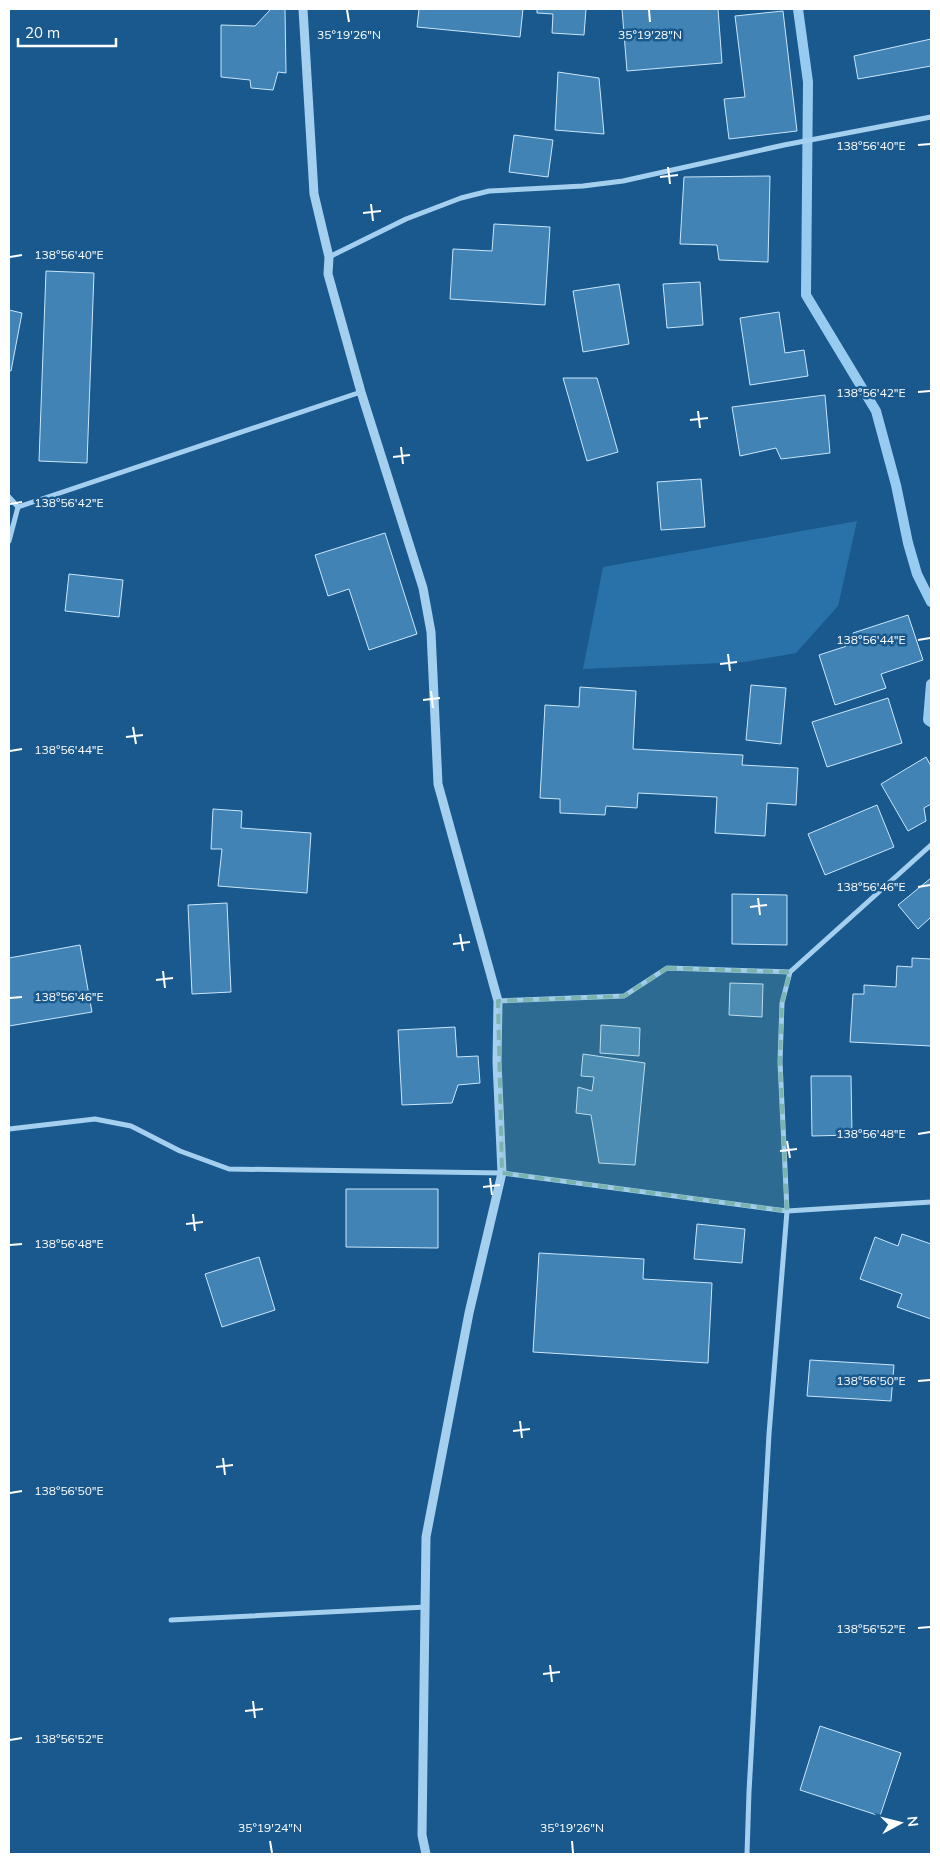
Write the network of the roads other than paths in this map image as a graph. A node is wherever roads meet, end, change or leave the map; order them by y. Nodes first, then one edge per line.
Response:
1 (303, 9) edge
2 (931, 116) edge
3 (329, 257) junction
4 (361, 392) junction
5 (9, 497) edge
6 (18, 507) junction
7 (9, 541) edge
8 (931, 845) edge
9 (790, 972) junction
10 (498, 1001) junction
11 (9, 1129) edge
12 (502, 1173) junction
13 (931, 1202) edge
14 (787, 1211) junction
15 (426, 1607) junction
16 (171, 1620) dead end
17 (426, 1854) edge
18 (748, 1854) edge

1 - 3 street
2 - 3 street
3 - 4 street
4 - 6 street
4 - 10 street
5 - 6 street
6 - 7 street
8 - 9 street
9 - 10 street
9 - 14 street
10 - 12 street
11 - 12 street
12 - 14 street
12 - 15 street
13 - 14 street
14 - 18 street
15 - 16 street
15 - 17 street

